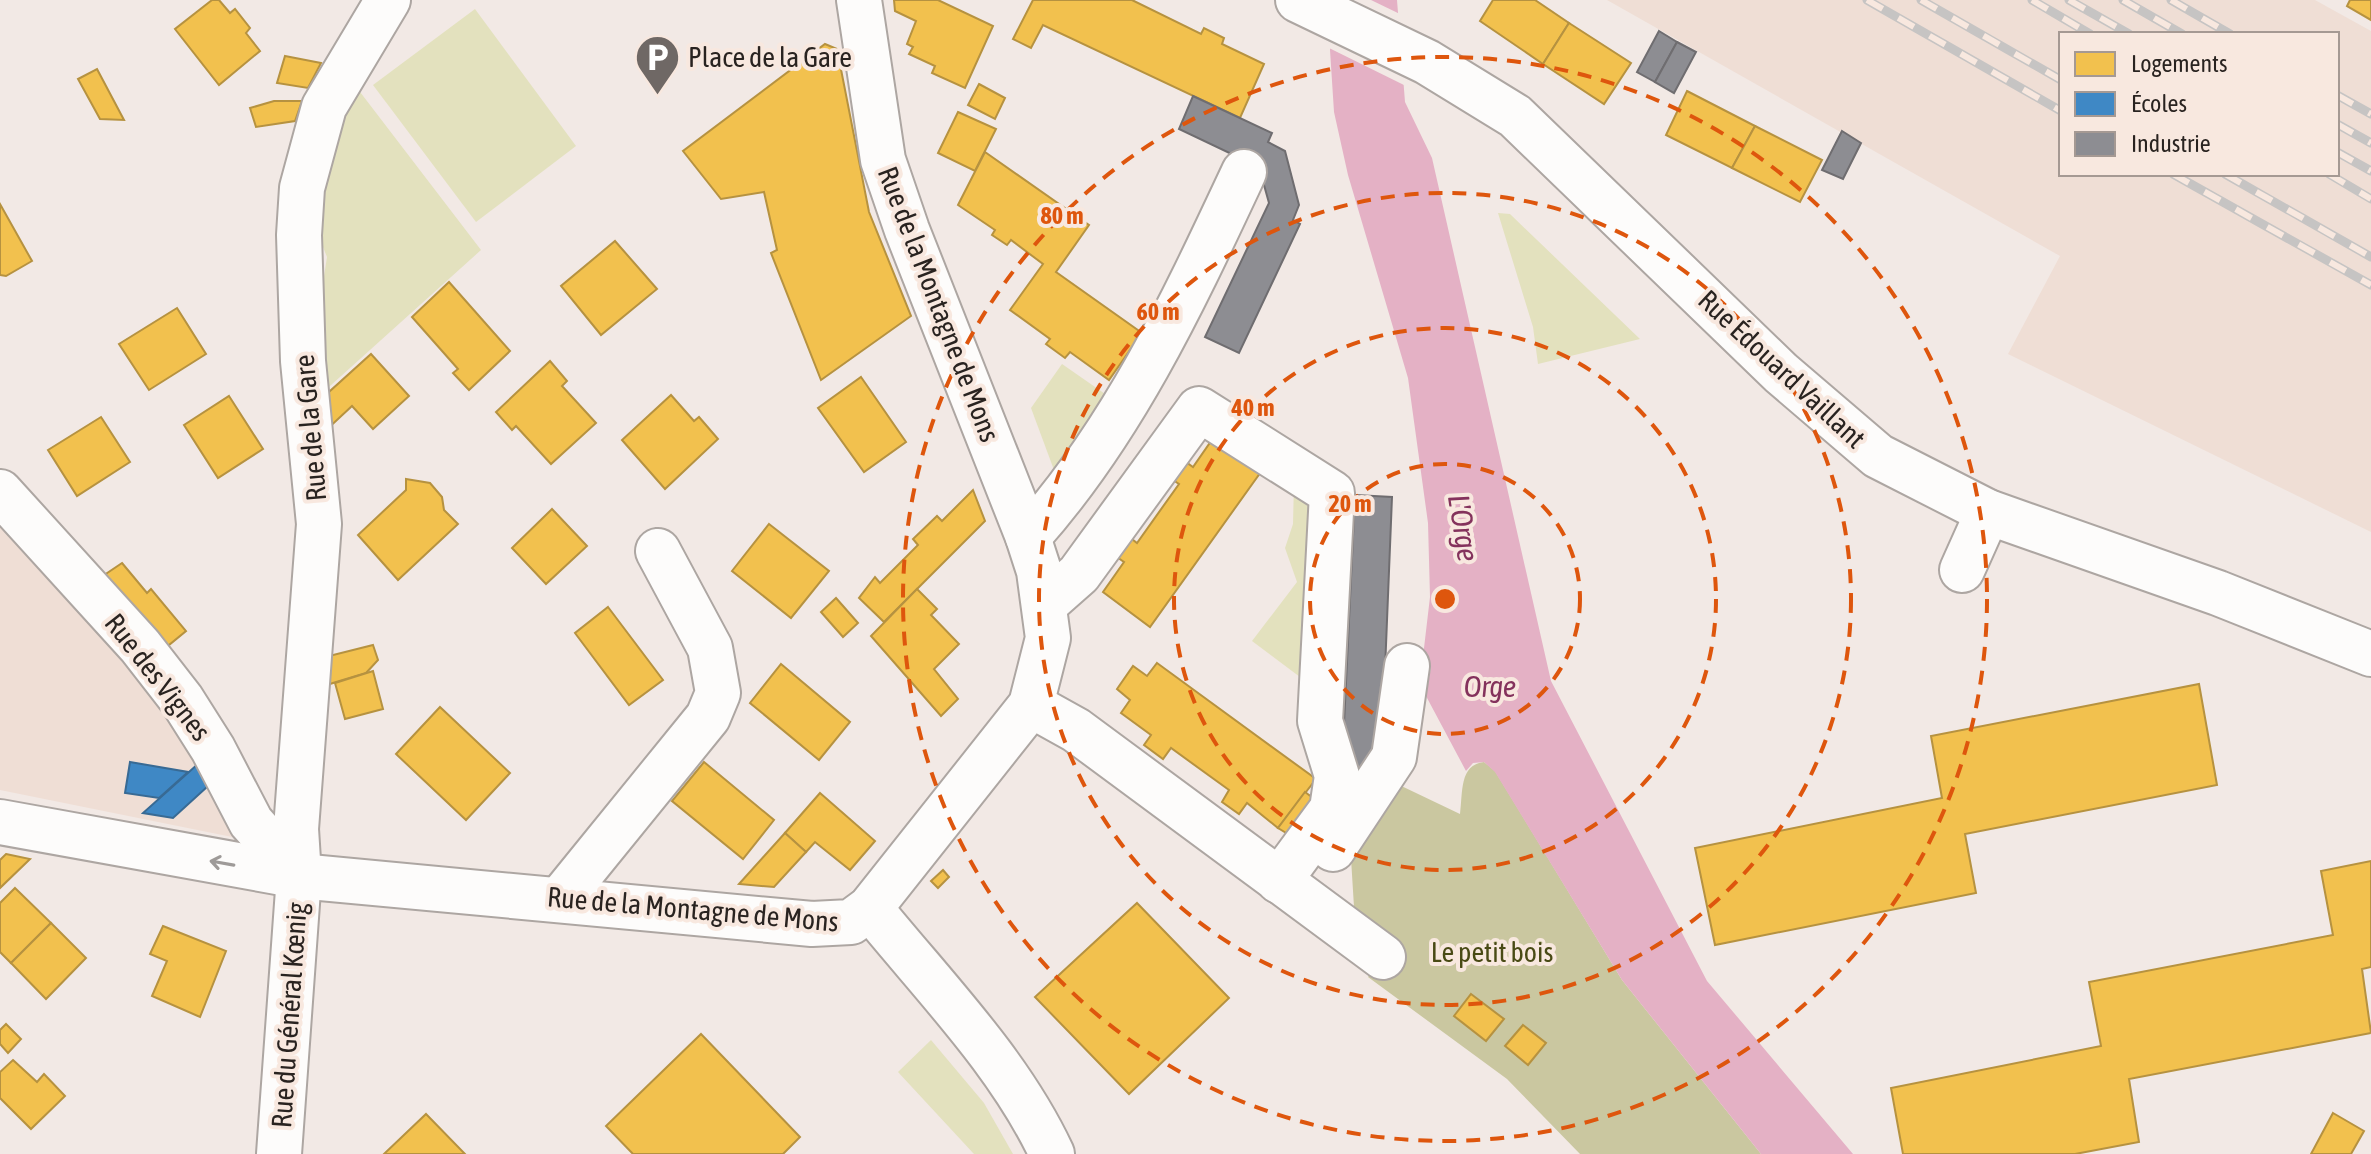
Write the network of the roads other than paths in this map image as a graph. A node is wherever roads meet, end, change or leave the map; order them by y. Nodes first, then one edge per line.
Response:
1 (388, 0) edge
2 (859, 0) edge
3 (1298, 0) edge
4 (1244, 172) dead end
5 (0, 492) edge
6 (1988, 512) junction
7 (1028, 537) junction
8 (658, 551) dead end
9 (1962, 570) dead end
10 (1045, 604) junction
11 (2371, 654) edge
12 (1407, 666) dead end
13 (1031, 705) junction
14 (0, 822) edge
15 (299, 876) junction
16 (1279, 881) junction
17 (561, 898) junction
18 (870, 908) junction
19 (1383, 957) dead end
20 (279, 1154) edge
21 (1052, 1154) edge

1 - 15 street, Rue de la Gare
2 - 7 street, Rue de la Montagne de Mons
3 - 6 street, Rue Édouard Vaillant
4 - 7 street
5 - 15 street, Rue des Vignes
6 - 9 street
6 - 11 street, Rue Édouard Vaillant
7 - 10 street, Rue de la Montagne de Mons
8 - 17 street
10 - 13 street, Rue de la Montagne de Mons
10 - 16 street
12 - 16 street
13 - 16 street
13 - 18 street, Rue de la Montagne de Mons
15 -> 14 street, Rue de la Montagne de Mons
15 - 17 street, Rue de la Montagne de Mons
15 - 20 street, Rue du Général Kœnig
16 - 19 street
17 - 18 street, Rue de la Montagne de Mons
18 - 21 street

